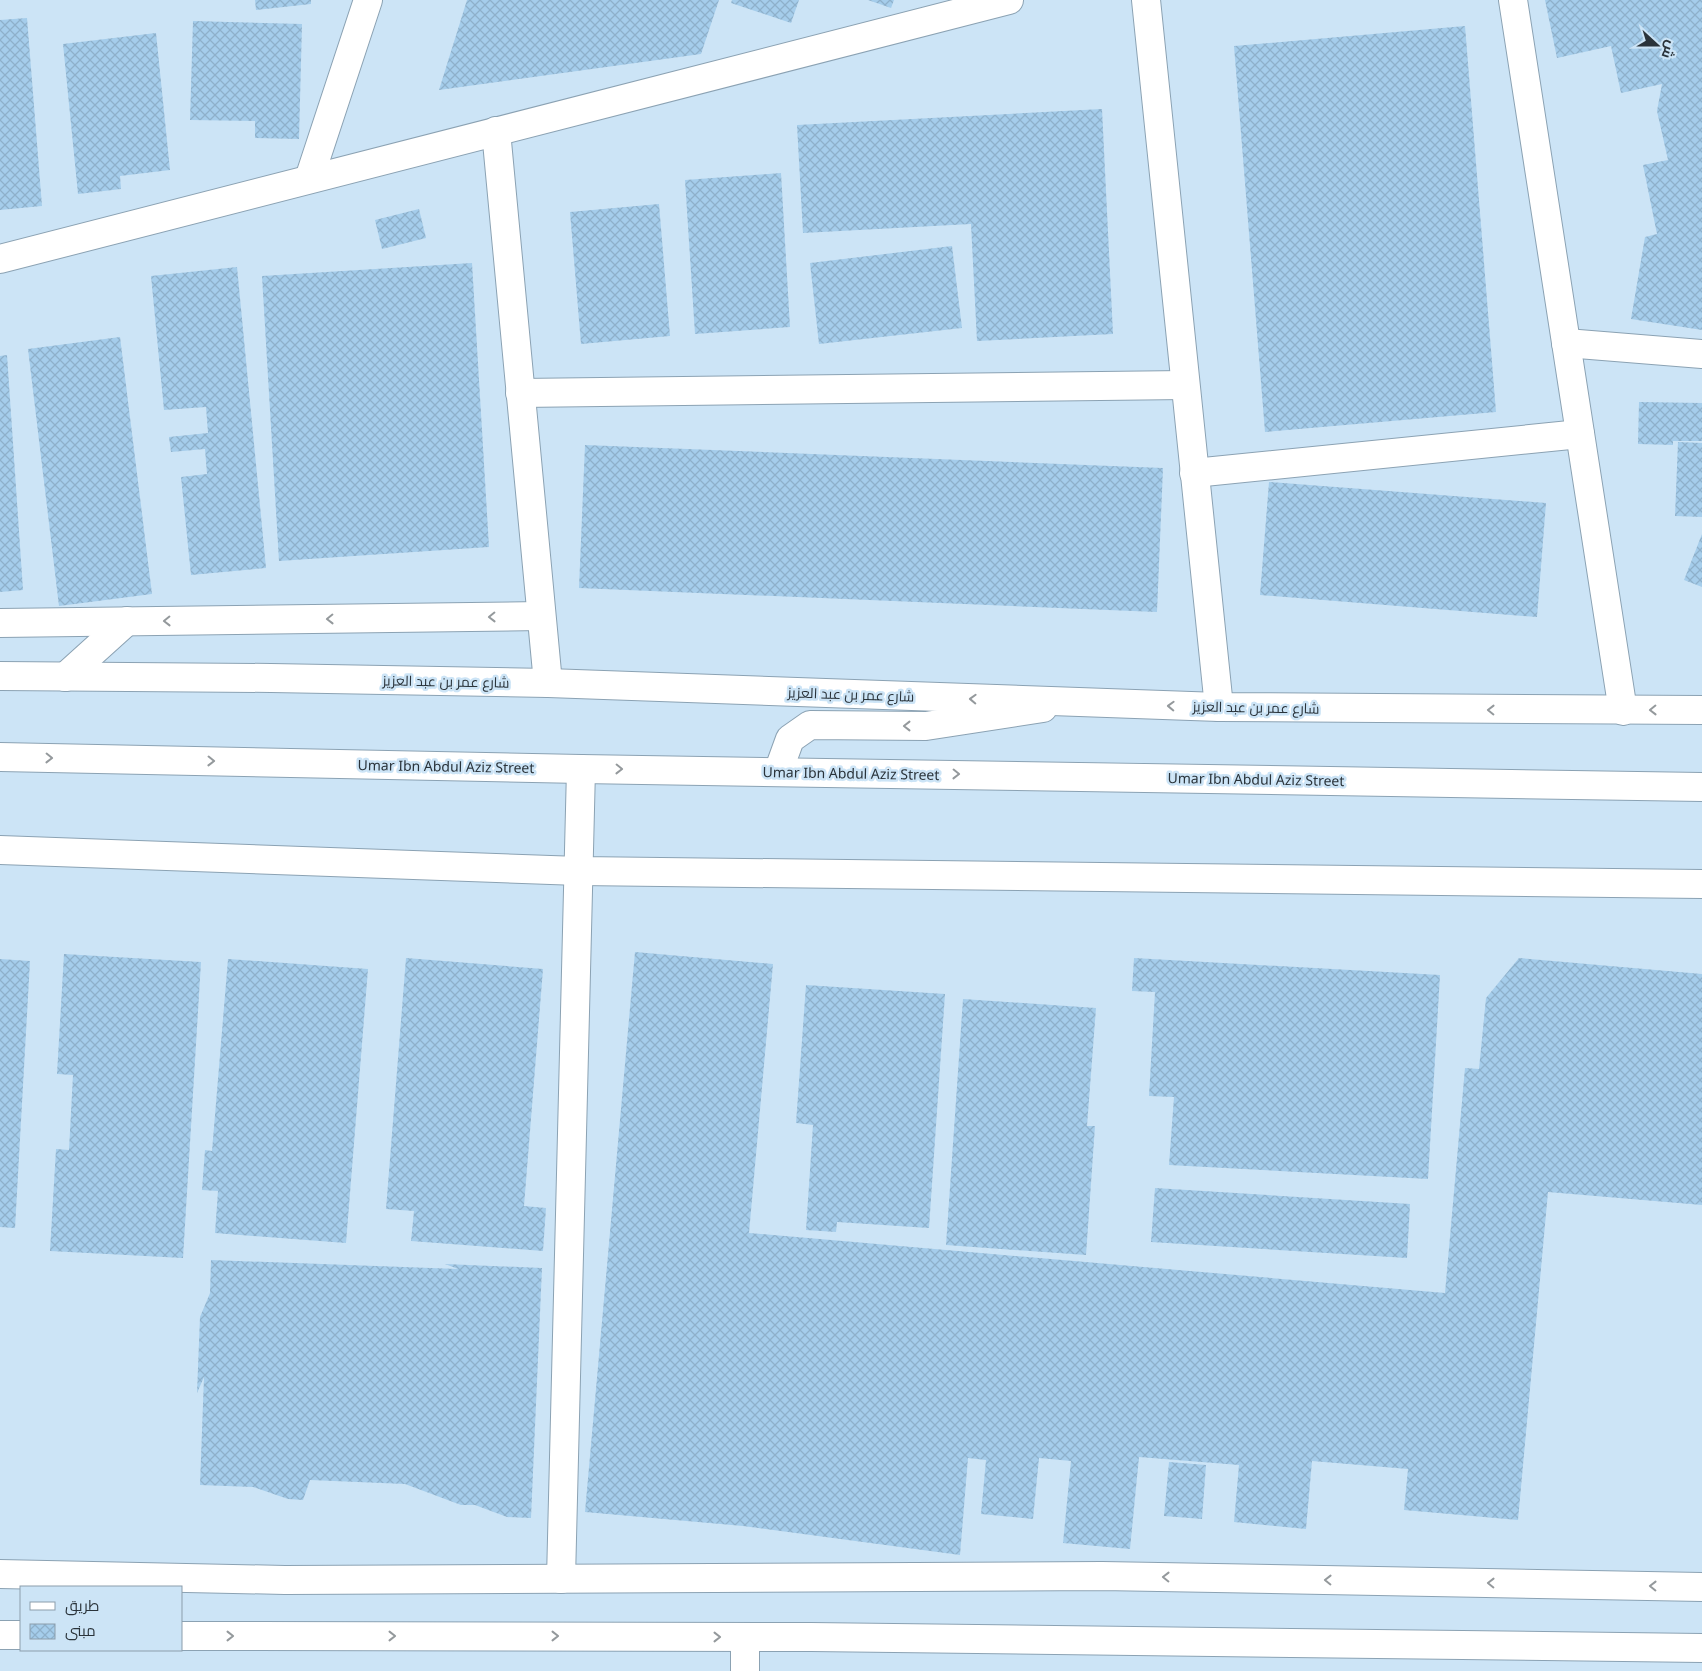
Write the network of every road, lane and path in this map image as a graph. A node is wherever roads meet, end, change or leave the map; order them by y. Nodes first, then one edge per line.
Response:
1 (368, 0) edge
2 (1010, 0) edge
3 (1146, 0) edge
4 (1513, 0) edge
5 (496, 131) junction
6 (309, 179) junction
7 (0, 259) edge
8 (1566, 343) junction
9 (1702, 354) edge
10 (1185, 385) junction
11 (520, 393) junction
12 (1580, 434) junction
13 (1194, 473) junction
14 (541, 616) junction
15 (127, 621) junction
16 (0, 623) edge
17 (0, 676) edge
18 (65, 677) junction
19 (548, 683) junction
20 (1077, 702) junction
21 (1218, 707) junction
22 (1702, 710) edge
23 (1623, 711) junction
24 (0, 757) edge
25 (581, 768) junction
26 (778, 772) junction
27 (1702, 787) edge
28 (0, 850) edge
29 (579, 871) junction
30 (1702, 884) edge
31 (0, 1574) edge
32 (561, 1579) junction
33 (1702, 1587) edge
34 (0, 1635) edge
35 (20, 1635) edge
36 (182, 1636) edge
37 (745, 1637) junction
38 (1702, 1648) edge
39 (745, 1671) edge

1 - 6 street
2 - 5 street
3 - 10 street
4 - 8 street
5 - 6 street
5 - 11 street
6 - 7 street
8 - 9 street
8 - 12 street
10 - 11 street
10 - 13 street
11 - 14 street
12 - 13 street
12 - 23 street
13 - 21 street
14 -> 15 street
14 - 19 street
15 - 16 street
15 - 18 street
17 - 18 street, شارع عمر بن عبد العزيز
18 - 19 street, شارع عمر بن عبد العزيز
20 -> 19 street, شارع عمر بن عبد العزيز
21 -> 20 street, شارع عمر بن عبد العزيز
20 -> 26 street
23 -> 21 street, شارع عمر بن عبد العزيز
22 -> 23 street, شارع عمر بن عبد العزيز
24 -> 25 street, Umar Ibn Abdul Aziz Street
25 -> 26 street, Umar Ibn Abdul Aziz Street
25 - 29 street
26 -> 27 street, Umar Ibn Abdul Aziz Street
28 - 29 street
29 - 30 street
29 - 32 street
31 - 32 street
33 -> 32 street
34 - 35 street
36 -> 37 street
37 - 38 street
37 - 39 street

